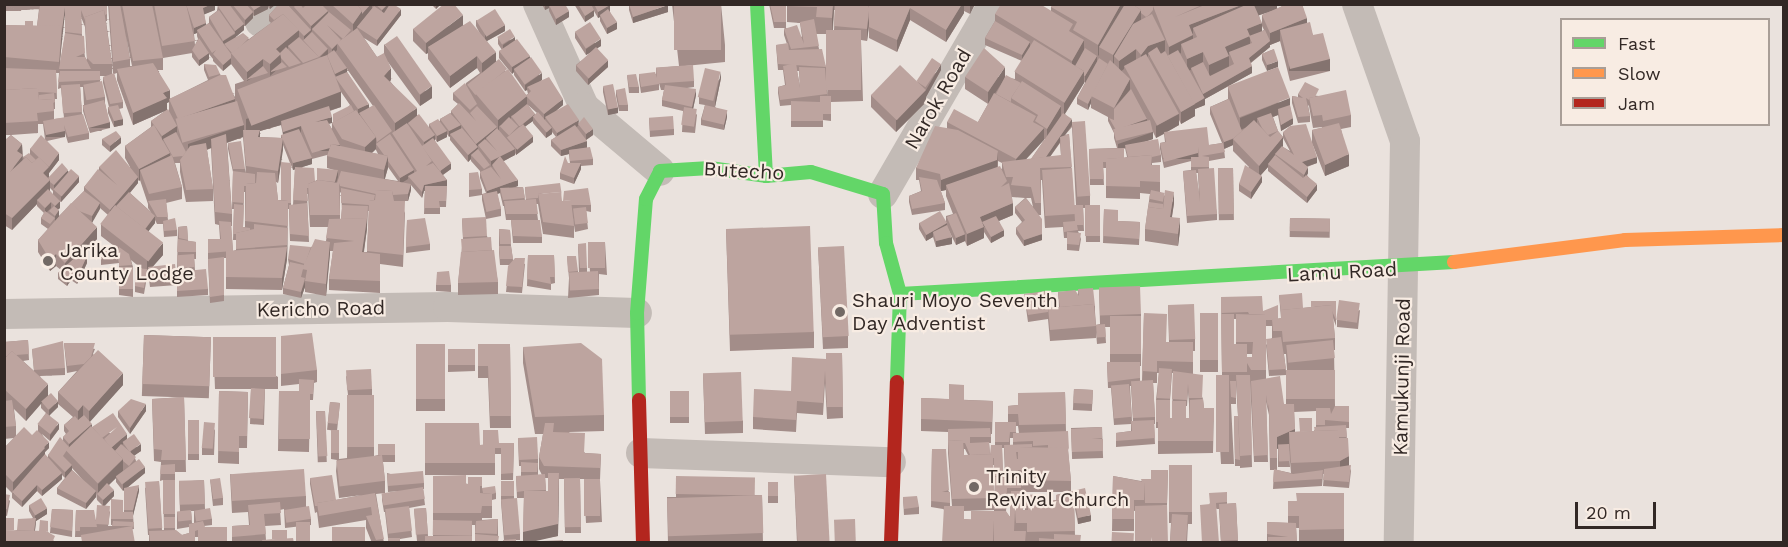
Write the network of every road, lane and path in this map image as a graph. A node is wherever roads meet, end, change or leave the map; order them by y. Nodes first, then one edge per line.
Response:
1 (538, 4) edge
2 (757, 4) edge
3 (993, 4) edge
4 (1357, 4) edge
5 (660, 171) junction
6 (766, 176) junction
7 (883, 194) junction
8 (1784, 235) edge
9 (1404, 269) junction
10 (900, 294) junction
11 (637, 312) junction
12 (4, 314) edge
13 (641, 453) junction
14 (891, 462) junction
15 (643, 543) edge
16 (891, 543) edge
17 (1399, 543) edge

1 - 5 street
2 - 6 street
3 - 7 street, Narok Road
4 - 9 street, Kamukunji Road
5 - 6 street, Butecho
5 - 11 street
6 - 7 street, Butecho
7 - 10 street
8 - 9 street, Lamu Road
9 - 10 street, Lamu Road
9 - 17 street, Kamukunji Road
10 - 14 street
11 - 12 street, Kericho Road
11 - 13 street
13 - 14 street
13 - 15 street
14 - 16 street

